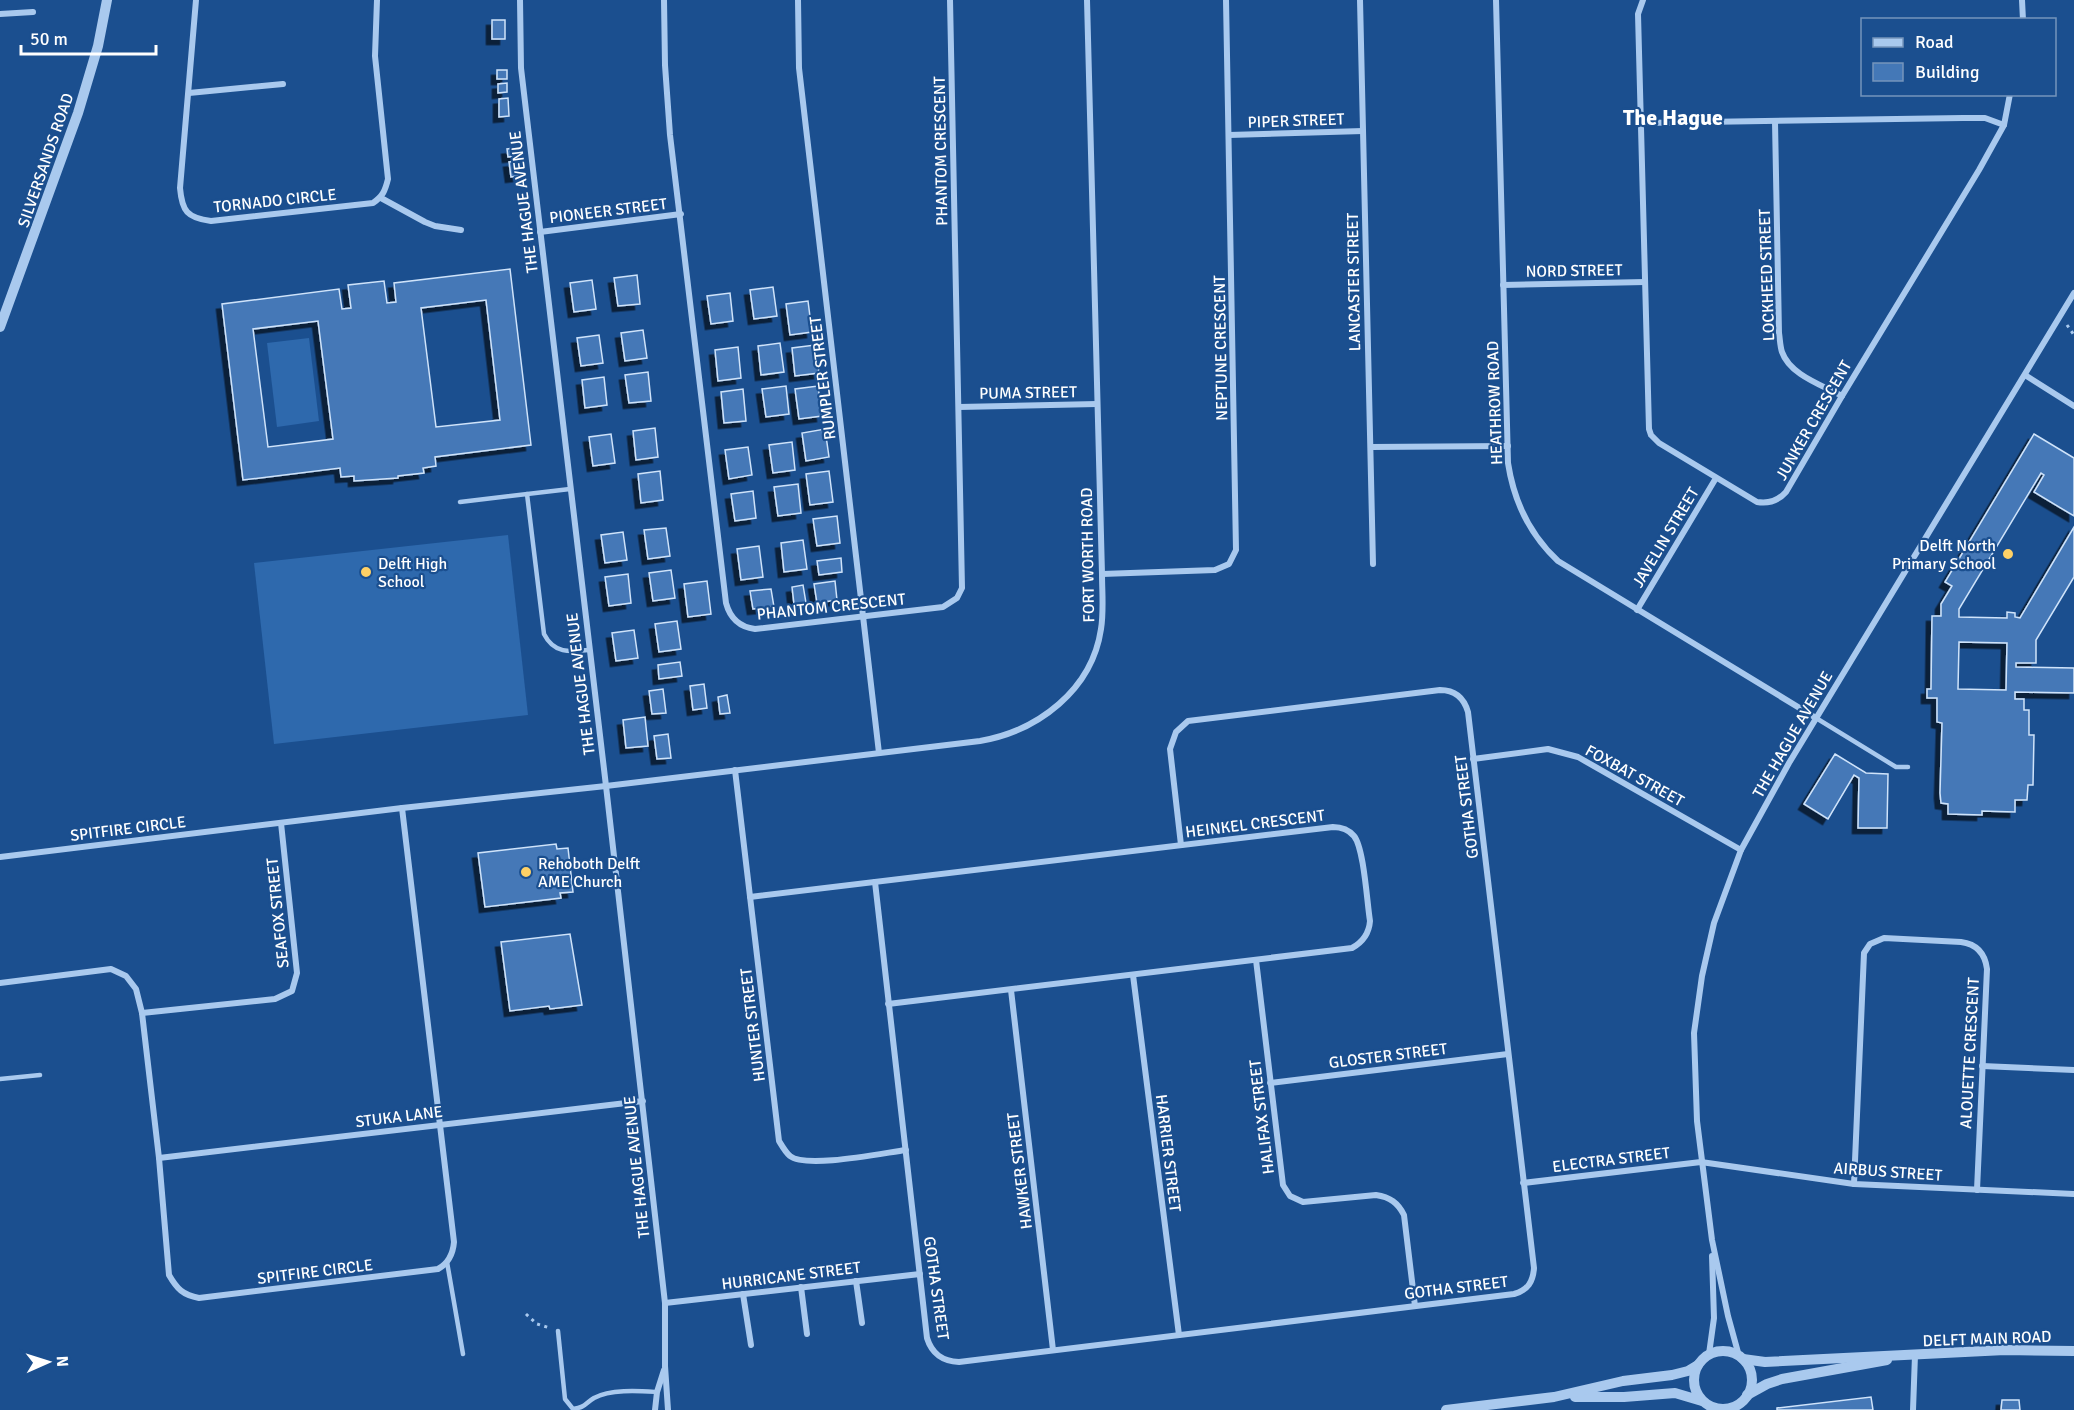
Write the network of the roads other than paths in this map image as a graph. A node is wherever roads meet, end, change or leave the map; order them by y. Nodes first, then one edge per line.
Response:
1 (107, 0) edge
2 (196, 0) edge
3 (377, 0) edge
4 (520, 0) edge
5 (664, 0) edge
6 (798, 0) edge
7 (950, 0) edge
8 (1087, 0) edge
9 (1226, 0) edge
10 (1360, 0) edge
11 (1496, 0) edge
12 (1643, 0) edge
13 (2022, 0) edge
14 (33, 12) dead end
15 (0, 14) edge
16 (2023, 18) edge
17 (283, 84) dead end
18 (189, 93) junction
19 (2010, 96) edge
20 (1775, 122) junction
21 (1641, 123) junction
22 (2004, 125) junction
23 (1363, 131) junction
24 (1229, 135) junction
25 (381, 198) junction
26 (681, 214) junction
27 (461, 230) dead end
28 (540, 232) junction
29 (1645, 282) junction
30 (1503, 285) junction
31 (2074, 293) edge
32 (0, 327) edge
33 (2025, 375) junction
34 (1842, 396) junction
35 (1097, 404) junction
36 (2074, 406) edge
37 (959, 407) junction
38 (1508, 446) junction
39 (1371, 447) junction
40 (1716, 478) junction
41 (570, 489) junction
42 (527, 494) junction
43 (460, 502) dead end
44 (1374, 564) dead end
45 (1102, 574) junction
46 (1636, 610) junction
47 (864, 615) junction
48 (589, 650) junction
49 (1816, 718) junction
50 (879, 753) junction
51 (1473, 759) junction
52 (1908, 767) dead end
53 (735, 770) junction
54 (606, 786) junction
55 (402, 808) junction
56 (281, 823) junction
57 (1181, 846) junction
58 (1741, 850) junction
59 (0, 857) edge
60 (875, 882) junction
61 (750, 897) junction
62 (1256, 960) junction
63 (1133, 975) junction
64 (0, 983) edge
65 (1011, 990) junction
66 (888, 1004) junction
67 (142, 1013) junction
68 (1508, 1054) junction
69 (1982, 1066) junction
70 (2074, 1070) edge
71 (40, 1075) dead end
72 (0, 1079) edge
73 (1270, 1083) junction
74 (643, 1101) junction
75 (441, 1124) junction
76 (906, 1150) junction
77 (159, 1158) junction
78 (1701, 1162) junction
79 (1523, 1183) junction
80 (1854, 1184) junction
81 (1977, 1190) junction
82 (2074, 1194) edge
83 (1712, 1240) junction
84 (447, 1262) junction
85 (920, 1274) junction
86 (856, 1281) junction
87 (801, 1287) junction
88 (743, 1294) junction
89 (665, 1303) junction
90 (1415, 1306) junction
91 (862, 1323) dead end
92 (558, 1331) road end
93 (807, 1334) dead end
94 (1179, 1335) junction
95 (751, 1345) dead end
96 (1053, 1350) junction
97 (2074, 1351) edge
98 (464, 1353) dead end
99 (1709, 1354) junction
100 (1915, 1355) junction
101 (1902, 1356) junction
102 (1741, 1358) junction
103 (1698, 1365) junction
104 (665, 1366) junction
105 (657, 1392) junction
106 (1747, 1395) junction
107 (1554, 1396) junction
108 (1709, 1406) edge
109 (1736, 1407) edge
110 (655, 1410) edge
111 (668, 1410) edge
112 (1446, 1410) edge
113 (1913, 1410) edge

1 - 32 street, SILVERSANDS ROAD
2 - 18 street, TORNADO CIRCLE
3 - 25 street
4 - 28 street, THE HAGUE AVENUE
5 - 26 street, PHANTOM CRESCENT
6 - 47 street, RUMPLER STREET
7 - 37 street, PHANTOM CRESCENT
8 - 35 street, FORT WORTH ROAD
9 - 24 street, NEPTUNE CRESCENT
10 - 23 street, LANCASTER STREET
11 - 30 street, HEATHROW ROAD
12 - 21 street, JUNKER CRESCENT
13 - 16 street
14 - 15 street
17 - 18 street
18 - 25 street, TORNADO CIRCLE
19 - 22 street, JUNKER CRESCENT
20 - 21 street
20 - 22 street
20 - 34 street, LOCKHEED STREET
21 - 29 street, JUNKER CRESCENT
22 - 34 street, JUNKER CRESCENT
23 - 24 street, PIPER STREET
23 - 39 street, LANCASTER STREET
24 - 45 street, NEPTUNE CRESCENT
25 - 27 street
26 - 28 street, PIONEER STREET
26 - 47 street, PHANTOM CRESCENT
28 - 41 street, THE HAGUE AVENUE
29 - 30 street, NORD STREET
29 - 40 street, JUNKER CRESCENT
30 - 38 street, HEATHROW ROAD
31 - 33 street, THE HAGUE AVENUE
33 - 36 street
33 - 49 street, THE HAGUE AVENUE
34 - 40 street, JUNKER CRESCENT
35 - 37 street, PUMA STREET
35 - 45 street, FORT WORTH ROAD
37 - 47 street, PHANTOM CRESCENT
38 - 39 street
38 - 46 street, HEATHROW ROAD
39 - 44 street, LANCASTER STREET
40 - 46 street, JAVELIN STREET
41 - 42 lane
41 - 48 street, THE HAGUE AVENUE
42 - 43 lane
42 - 48 lane
45 - 50 street, FORT WORTH ROAD
46 - 49 street, HEATHROW ROAD
47 - 50 street, RUMPLER STREET
48 - 54 street, THE HAGUE AVENUE
49 - 52 lane
49 - 58 street, THE HAGUE AVENUE
50 - 53 street, FORT WORTH ROAD
51 - 57 street, GOTHA STREET
51 - 58 street, FOXBAT STREET
51 - 68 street, GOTHA STREET
53 - 54 street, FORT WORTH ROAD
53 - 61 street, HUNTER STREET
54 - 55 street, SPITFIRE CIRCLE
54 - 74 street, THE HAGUE AVENUE
55 - 56 street, SPITFIRE CIRCLE
55 - 75 street
56 - 59 street, SPITFIRE CIRCLE
56 - 67 street, SEAFOX STREET
57 - 60 street, HEINKEL CRESCENT
57 - 62 street, HEINKEL CRESCENT
58 - 78 street, THE HAGUE AVENUE
60 - 61 street, HEINKEL CRESCENT
60 - 66 street, GOTHA STREET
61 - 76 street, HUNTER STREET
62 - 63 street, HEINKEL CRESCENT
62 - 73 street, HALIFAX STREET
63 - 65 street, HEINKEL CRESCENT
63 - 94 street, HARRIER STREET
64 - 67 street, SPITFIRE CIRCLE
65 - 66 street, HEINKEL CRESCENT
65 - 96 street, HAWKER STREET
66 - 76 street, GOTHA STREET
67 - 77 street, SPITFIRE CIRCLE
68 - 73 street, GLOSTER STREET
68 - 79 street, GOTHA STREET
69 - 70 street
69 - 80 street, ALOUETTE CRESCENT
69 - 81 street, ALOUETTE CRESCENT
71 - 72 lane
73 - 90 street, HALIFAX STREET
74 - 75 street, STUKA LANE
74 - 89 street, THE HAGUE AVENUE
75 - 77 street, STUKA LANE
75 - 84 street
76 - 85 street, GOTHA STREET
77 - 84 street, SPITFIRE CIRCLE
78 - 79 street, ELECTRA STREET
78 - 80 street, AIRBUS STREET
78 - 83 street, THE HAGUE AVENUE
79 - 90 street, GOTHA STREET
80 - 81 street, AIRBUS STREET
81 - 82 street, AIRBUS STREET
83 - 99 street, THE HAGUE AVENUE
83 - 102 street, THE HAGUE AVENUE
84 - 98 lane
85 - 86 street, HURRICANE STREET
85 - 96 street, GOTHA STREET
86 - 87 street, HURRICANE STREET
86 - 91 street
87 - 88 street, HURRICANE STREET
87 - 93 street
88 - 89 street, HURRICANE STREET
88 - 95 street
89 - 104 street, THE HAGUE AVENUE
90 - 94 street, GOTHA STREET
92 - 105 lane
94 - 96 street, GOTHA STREET
97 - 100 street, DELFT MAIN ROAD
99 - 102 street
99 - 103 street
100 - 101 street, DELFT MAIN ROAD
100 - 113 street
101 - 102 street, DELFT MAIN ROAD
101 - 106 street, DELFT MAIN ROAD
102 - 106 street
103 - 107 street
103 - 108 street
104 - 105 street, THE HAGUE AVENUE
104 - 111 street, THE HAGUE AVENUE
105 - 110 street, THE HAGUE AVENUE
106 - 109 street
107 - 108 street
107 - 112 street
108 - 109 street

